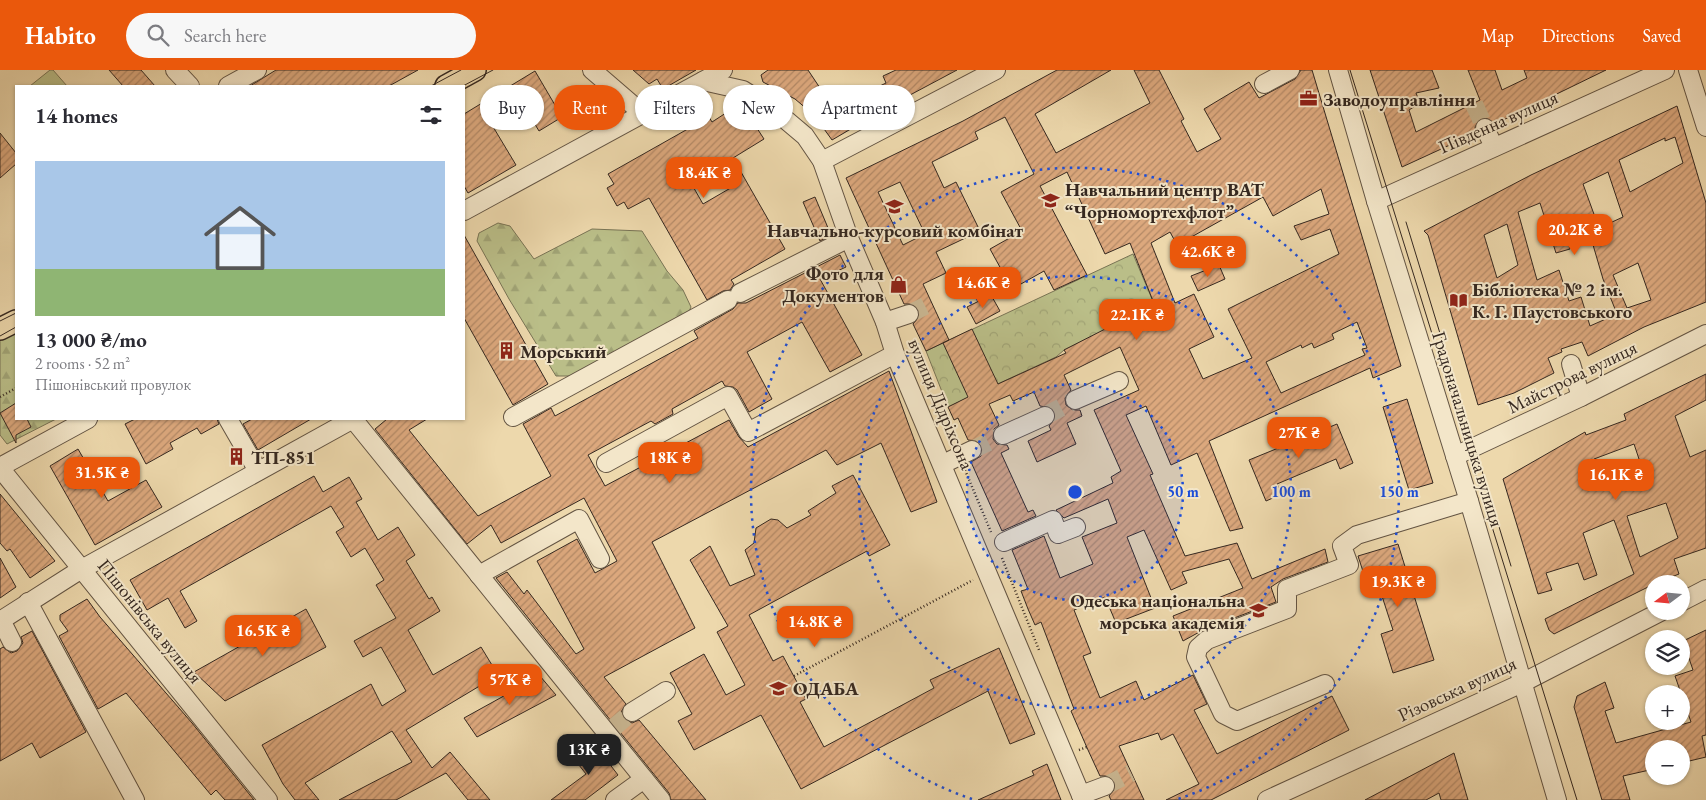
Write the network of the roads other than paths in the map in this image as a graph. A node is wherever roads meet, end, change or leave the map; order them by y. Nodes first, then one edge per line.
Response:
1 (175, 70) edge
2 (257, 70) edge
3 (475, 70) edge
4 (592, 70) edge
5 (722, 70) edge
6 (996, 70) edge
7 (1290, 70) edge
8 (1338, 70) edge
9 (1665, 70) edge
10 (1688, 70) edge
11 (703, 81) junction
12 (1264, 84) dead end
13 (189, 85) edge
14 (230, 85) edge
15 (448, 85) edge
16 (695, 85) edge
17 (635, 107) edge
18 (635, 117) edge
19 (1706, 127) edge
20 (1485, 128) tunnel mouth
21 (1494, 147) junction
22 (822, 161) junction
23 (1376, 201) junction
24 (465, 210) edge
25 (849, 238) junction
26 (909, 314) tunnel mouth
27 (15, 322) edge
28 (885, 322) junction
29 (0, 329) edge
30 (1706, 334) edge
31 (895, 354) junction
32 (1571, 364) dead end
33 (1119, 380) dead end
34 (1581, 397) junction
35 (1075, 400) tunnel mouth
36 (1045, 416) tunnel mouth
37 (513, 417) dead end
38 (86, 420) edge
39 (229, 420) edge
40 (351, 420) edge
41 (354, 420) edge
42 (1003, 435) tunnel mouth
43 (1455, 456) junction
44 (606, 463) dead end
45 (0, 468) edge
46 (258, 471) junction
47 (1469, 501) junction
48 (1076, 527) dead end
49 (999, 544) road end
50 (600, 559) dead end
51 (80, 570) junction
52 (479, 575) junction
53 (1706, 589) edge
54 (1690, 597) edge
55 (28, 602) junction
56 (1645, 620) edge
57 (0, 621) edge
58 (12, 642) dead end
59 (1522, 683) junction
60 (1325, 684) dead end
61 (666, 691) dead end
62 (632, 712) tunnel mouth
63 (644, 780) junction
64 (1105, 786) tunnel mouth
65 (1082, 798) edge
66 (135, 800) edge
67 (268, 800) edge
68 (614, 800) edge
69 (661, 800) edge
70 (1267, 800) edge
71 (1557, 800) edge

1 - 13 street
2 - 14 street
3 - 15 main road
4 - 17 street
5 - 11 street
6 - 22 street
7 - 12 street
8 - 23 street, Градоначальницька вулиця
9 - 21 street, Південна вулиця
10 - 19 street
11 - 16 street
11 - 22 street, вулиця Дідріхсона
18 - 24 street
20 - 21 street
21 - 23 street, Південна вулиця
22 - 25 street, вулиця Дідріхсона
23 - 43 street, Градоначальницька вулиця
25 - 28 street, вулиця Дідріхсона
25 - 37 street
26 - 28 street
27 - 29 main road
28 - 31 street, вулиця Дідріхсона
30 - 34 street, Майстрова вулиця
31 - 44 street
31 - 65 street, вулиця Дідріхсона
32 - 34 street
33 - 35 street
34 - 43 street, Майстрова вулиця
36 - 42 street
38 - 45 street
39 - 46 street
40 - 46 street
41 - 52 street
43 - 47 street, Градоначальницька вулиця
45 - 51 street, Пішонівська вулиця
46 - 51 street
47 - 59 street, Градоначальницька вулиця
47 - 60 street
48 - 49 street
50 - 52 street
51 - 55 street
51 - 67 street, Пішонівська вулиця
52 - 63 street
53 - 54 street
55 - 57 street
55 - 66 street
56 - 59 street, Різовська вулиця
57 - 58 street
59 - 70 street, Різовська вулиця
59 - 71 street, Градоначальницька вулиця
61 - 62 street
63 - 68 street
63 - 69 street
64 - 65 street

